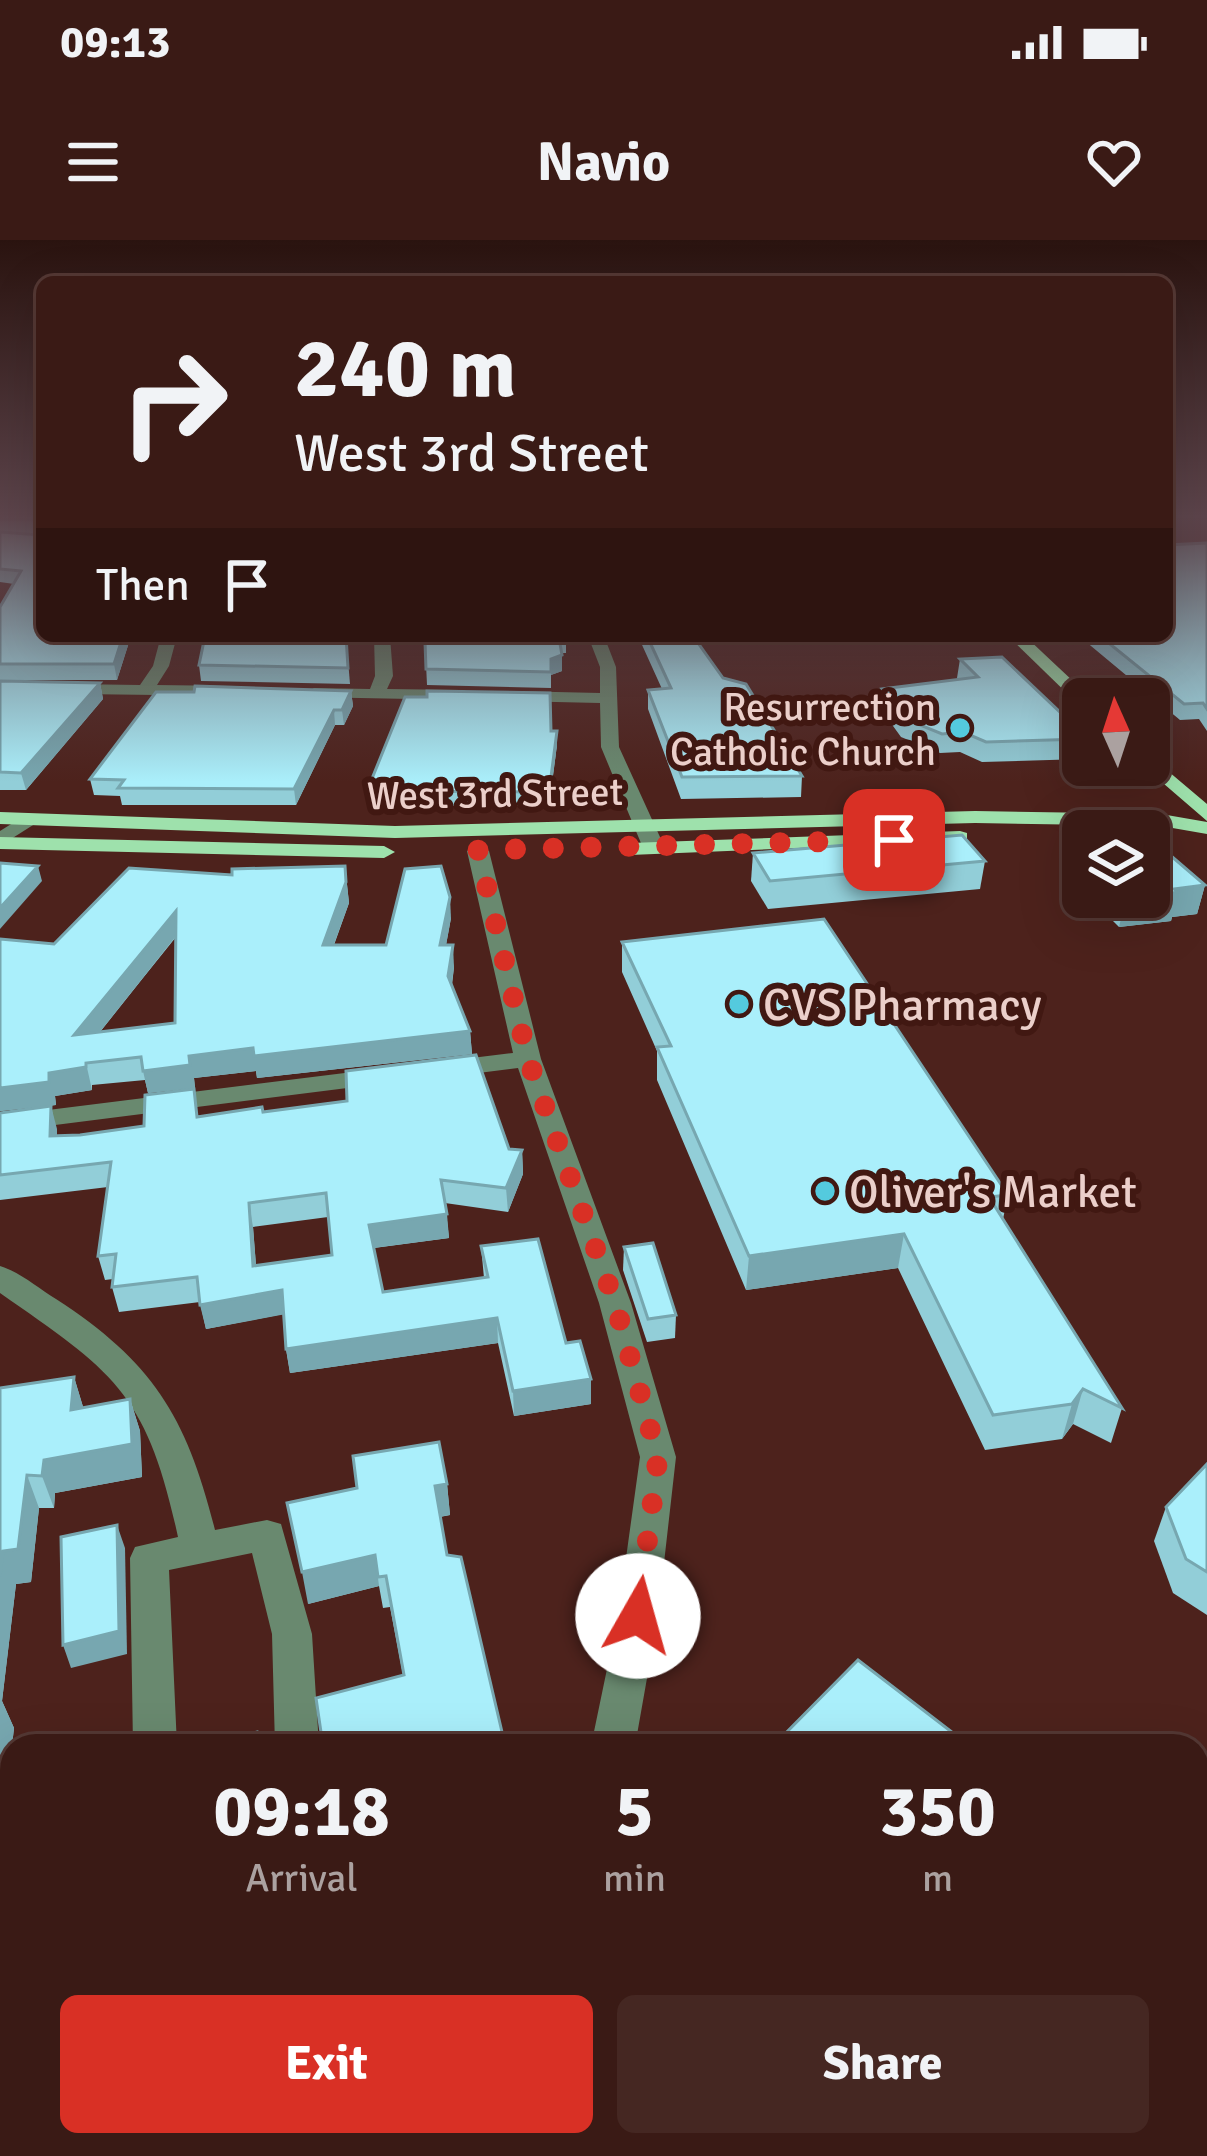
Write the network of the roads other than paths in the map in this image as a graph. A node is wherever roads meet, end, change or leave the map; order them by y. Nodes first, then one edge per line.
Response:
1 (167, 642) edge
2 (382, 642) edge
3 (598, 642) edge
4 (1022, 642) edge
5 (1062, 679) edge
6 (0, 688) edge
7 (145, 690) junction
8 (260, 692) edge
9 (284, 692) edge
10 (376, 694) junction
11 (608, 698) junction
12 (1170, 781) edge
13 (1207, 815) edge
14 (0, 818) edge
15 (32, 820) junction
16 (1207, 830) edge
17 (1170, 835) edge
18 (1062, 837) edge
19 (651, 838) junction
20 (0, 842) edge
21 (478, 850) junction
22 (528, 1059) junction
23 (0, 1124) edge
24 (0, 1277) edge
25 (199, 1544) junction
26 (155, 1734) edge
27 (296, 1734) edge
28 (615, 1734) edge

1 - 7 street
2 - 10 street
3 - 11 street
4 - 5 main road
6 - 7 street
7 - 8 street
9 - 10 street
10 - 11 street
11 - 19 street
12 - 13 main road
14 - 15 main road, West 3rd Street
15 - 19 main road, West 3rd Street
15 - 20 street
16 - 17 main road, West 3rd Street
16 - 19 main road, West 3rd Street
18 - 19 main road, West 3rd Street
19 - 21 main road, West 3rd Street
20 - 21 main road, West 3rd Street
21 - 22 street
22 - 23 street
22 - 28 street
24 - 25 street
25 - 26 street
25 - 27 street

